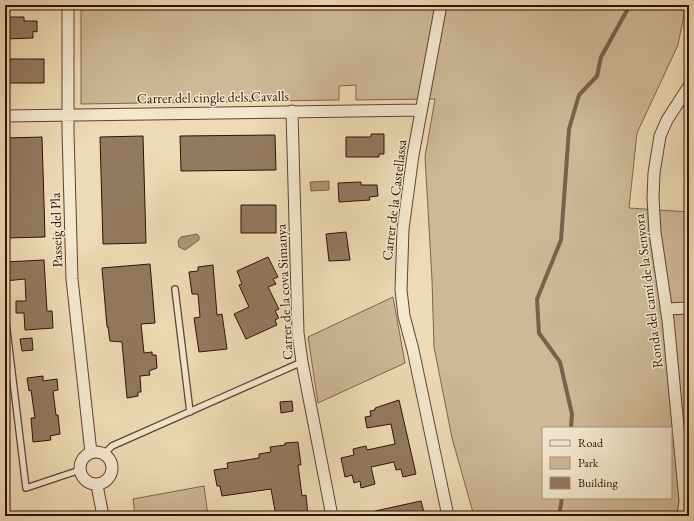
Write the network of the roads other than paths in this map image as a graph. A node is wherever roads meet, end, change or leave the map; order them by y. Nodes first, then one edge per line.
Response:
1 (68, 5) edge
2 (441, 5) edge
3 (689, 86) edge
4 (421, 110) junction
5 (292, 111) junction
6 (68, 114) junction
7 (5, 116) edge
8 (175, 289) dead end
9 (689, 308) edge
10 (666, 309) junction
11 (5, 314) edge
12 (302, 362) junction
13 (190, 412) junction
14 (91, 453) junction
15 (104, 454) junction
16 (80, 470) junction
17 (97, 484) junction
18 (687, 501) edge
19 (103, 516) edge
20 (332, 516) edge
21 (448, 516) edge
22 (683, 516) edge

1 - 6 street, Passeig del Pla
2 - 4 street, Carrer de la Castellassa
3 - 10 street, Ronda del camí de la Senyora
4 - 5 street, Carrer del cingle dels Cavalls
4 - 21 street, Carrer de la Castellassa
5 - 6 street, Carrer del cingle dels Cavalls
5 - 12 street, Carrer de la cova Simanya
6 - 7 street, Carrer del cingle dels Cavalls
6 - 14 street, Passeig del Pla
8 - 13 lane
9 - 10 street
10 - 18 street, Ronda del camí de la Senyora
11 - 16 lane
12 - 13 lane
12 - 20 street, Carrer de la cova Simanya
13 - 15 lane
14 - 15 street
14 - 16 street
15 - 17 street
16 - 17 street
17 - 19 street
18 - 22 street, Ronda del camí de la Senyora

